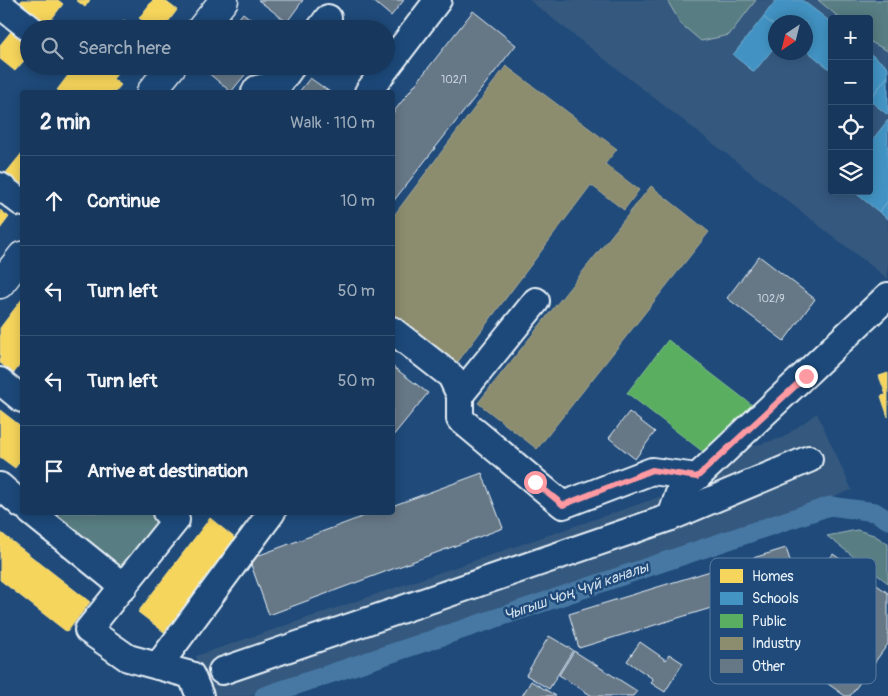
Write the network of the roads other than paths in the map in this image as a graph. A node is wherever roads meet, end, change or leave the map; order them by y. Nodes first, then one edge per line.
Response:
1 (224, 0) edge
2 (438, 0) edge
3 (5, 7) edge
4 (21, 20) edge
5 (208, 20) edge
6 (395, 57) edge
7 (165, 75) edge
8 (286, 75) edge
9 (381, 75) edge
10 (153, 90) edge
11 (256, 90) edge
12 (370, 90) edge
13 (0, 186) edge
14 (20, 201) edge
15 (20, 259) edge
16 (0, 284) edge
17 (888, 296) edge
18 (536, 301) dead end
19 (395, 332) edge
20 (0, 381) edge
21 (460, 395) junction
22 (20, 397) edge
23 (809, 459) dead end
24 (697, 477) junction
25 (0, 486) edge
26 (20, 503) edge
27 (35, 515) edge
28 (170, 515) edge
29 (270, 515) edge
30 (671, 517) junction
31 (124, 587) junction
32 (158, 666) junction
33 (222, 671) dead end
34 (200, 696) edge

1 - 5 main road
2 - 6 street
3 - 4 street
7 - 10 main road
8 - 11 street
9 - 12 street
13 - 14 street
15 - 16 main road
17 - 24 street
18 - 21 street
19 - 21 street
20 - 22 street
21 - 24 street
23 - 30 street
24 - 30 street
25 - 26 street
27 - 31 street
28 - 31 street
29 - 32 street
30 - 33 street
31 - 32 street
32 - 34 street

